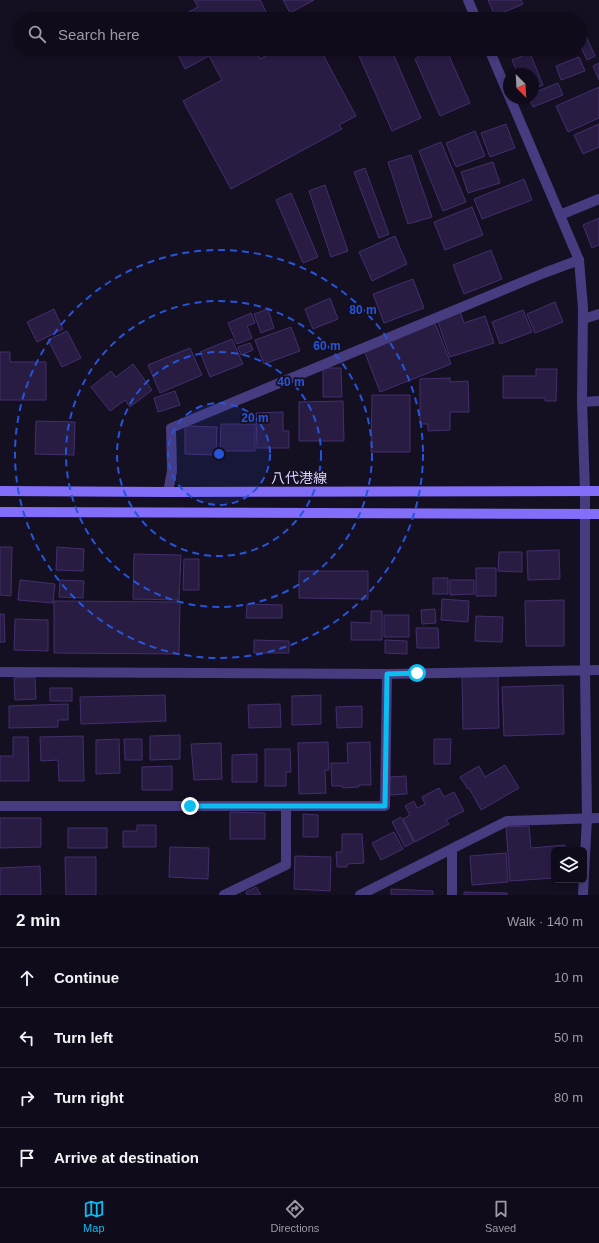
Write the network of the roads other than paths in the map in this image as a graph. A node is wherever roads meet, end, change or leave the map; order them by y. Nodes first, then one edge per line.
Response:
1 (468, 0) edge
2 (473, 12) edge
3 (492, 56) edge
4 (503, 81) edge
5 (513, 104) edge
6 (599, 199) edge
7 (560, 215) junction
8 (579, 260) junction
9 (599, 314) edge
10 (583, 319) junction
11 (599, 401) edge
12 (582, 402) junction
13 (0, 491) edge
14 (585, 491) junction
15 (599, 491) edge
16 (168, 492) junction
17 (0, 512) edge
18 (585, 514) junction
19 (599, 514) edge
20 (585, 670) junction
21 (599, 670) edge
22 (0, 672) edge
23 (387, 674) junction
24 (0, 806) edge
25 (286, 806) junction
26 (587, 818) junction
27 (599, 818) edge
28 (452, 849) junction
29 (224, 895) edge
30 (360, 895) edge
31 (452, 895) edge
32 (583, 895) edge

1 - 2 street
3 - 4 street
5 - 7 street
6 - 7 street
7 - 8 street
8 - 10 street
8 - 16 street
9 - 10 street
10 - 12 street
11 - 12 street
12 - 14 street
13 - 16 main road, 八代港線
14 - 15 main road, 八代港線
14 - 16 main road, 八代港線
14 - 18 street
17 - 18 main road
18 - 19 main road
18 - 20 street
20 - 21 street
20 - 23 street
20 - 26 street
22 - 23 street
23 - 25 street
24 - 25 street
25 - 29 street
26 - 27 street
26 - 28 street
26 - 32 street
28 - 30 street
28 - 31 street

